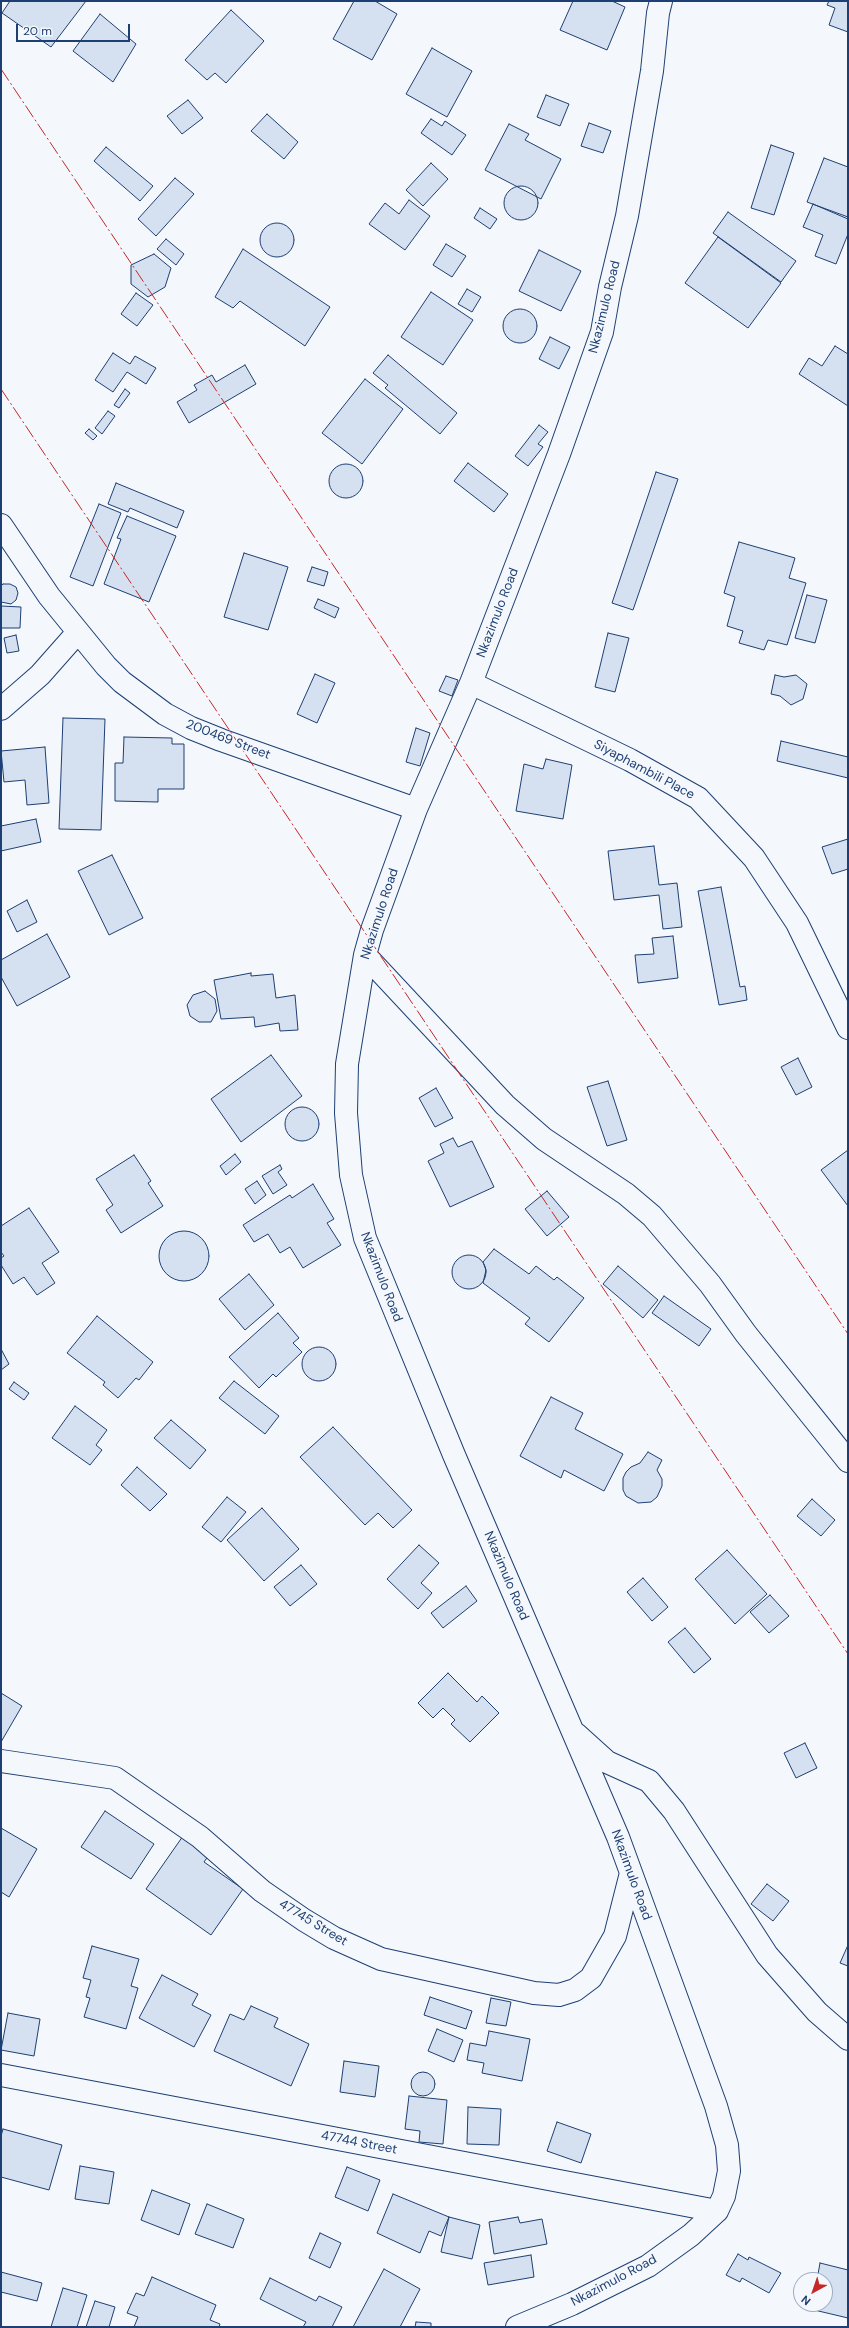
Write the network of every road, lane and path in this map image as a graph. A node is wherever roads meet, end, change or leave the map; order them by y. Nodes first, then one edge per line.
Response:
1 (661, 1) edge
2 (1, 525) edge
3 (78, 632) junction
4 (471, 683) junction
5 (1, 709) edge
6 (416, 809) junction
7 (365, 955) junction
8 (848, 1028) edge
9 (848, 1461) edge
10 (571, 1730) junction
11 (1, 1761) edge
12 (631, 1873) junction
13 (848, 2039) edge
14 (1, 2075) edge
15 (717, 2211) junction
16 (517, 2327) edge

1 - 4 street, Nkazimulo Road
2 - 3 street, 200469 Street
3 - 5 street
3 - 6 street, 200469 Street
4 - 6 street, Nkazimulo Road
4 - 8 street, Siyaphambili Place
6 - 7 street, Nkazimulo Road
7 - 9 street
7 - 10 street, Nkazimulo Road
10 - 12 street, Nkazimulo Road
10 - 13 street
11 - 12 street, 47745 Street
12 - 15 street, Nkazimulo Road
14 - 15 street, 47744 Street
15 - 16 street, Nkazimulo Road

